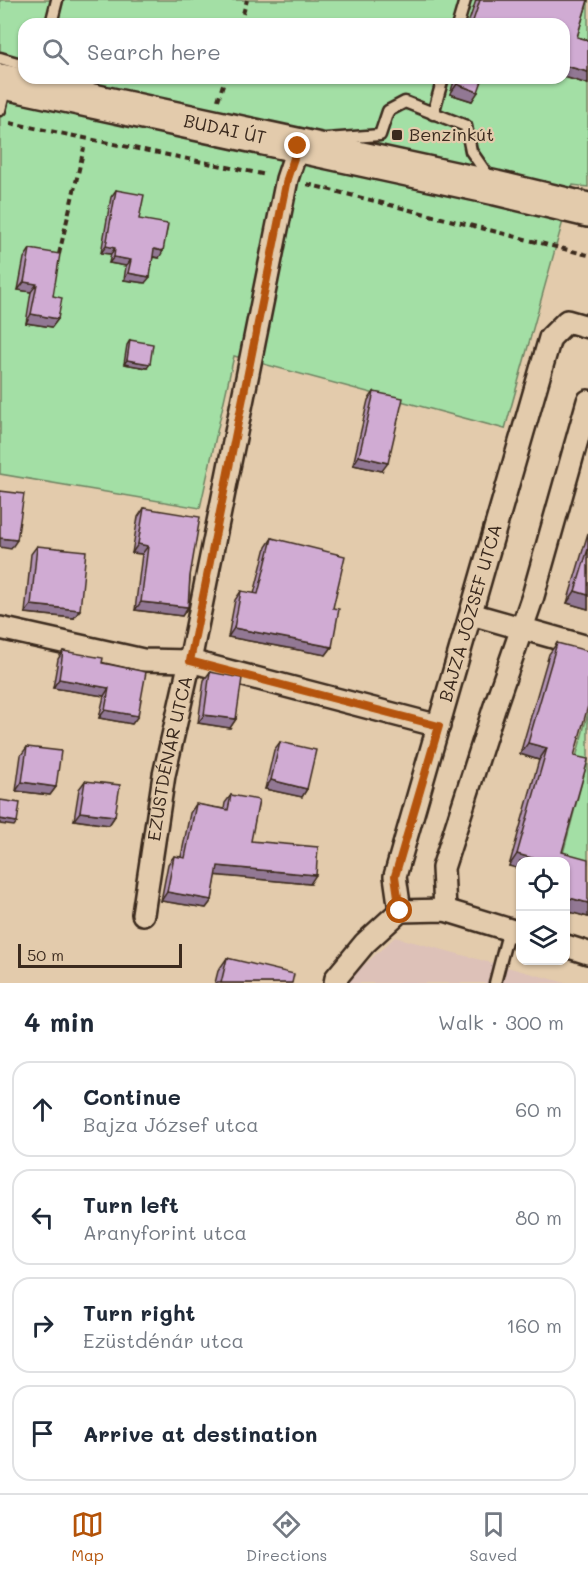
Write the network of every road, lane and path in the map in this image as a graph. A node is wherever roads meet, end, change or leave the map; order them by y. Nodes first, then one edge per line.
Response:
1 (57, 0) edge
2 (246, 0) edge
3 (465, 0) edge
4 (52, 18) edge
5 (242, 18) edge
6 (460, 18) edge
7 (30, 84) edge
8 (441, 84) edge
9 (433, 114) junction
10 (287, 144) junction
11 (84, 148) dead end
12 (496, 188) junction
13 (588, 210) edge
14 (59, 254) edge
15 (588, 327) edge
16 (588, 401) edge
17 (471, 614) junction
18 (0, 628) edge
19 (522, 628) junction
20 (588, 647) edge
21 (190, 661) junction
22 (439, 726) junction
23 (445, 910) junction
24 (400, 911) junction
25 (143, 914) dead end
26 (515, 931) edge
27 (570, 947) edge
28 (588, 953) edge
29 (335, 983) edge
30 (495, 983) edge

1 - 4 lane
2 - 5 path
3 - 6 lane
7 - 10 main road, BUDAI ÚT
8 - 9 lane
9 - 10 lane
9 - 12 lane
10 - 12 main road, BUDAI ÚT
10 - 21 street, EZÜSTDÉNÁR UTCA
11 - 14 path
12 - 13 main road, BUDAI ÚT
15 - 17 street, BAJZA JÓZSEF UTCA
16 - 19 street
17 - 19 street
17 - 22 street, BAJZA JÓZSEF UTCA
18 - 21 street
19 - 20 street
19 - 23 street
21 - 22 street
21 - 25 street, EZÜSTDÉNÁR UTCA
22 - 24 street, BAJZA JÓZSEF UTCA
23 - 24 street
23 - 26 street
24 - 29 street
26 - 30 lane
27 - 28 street

